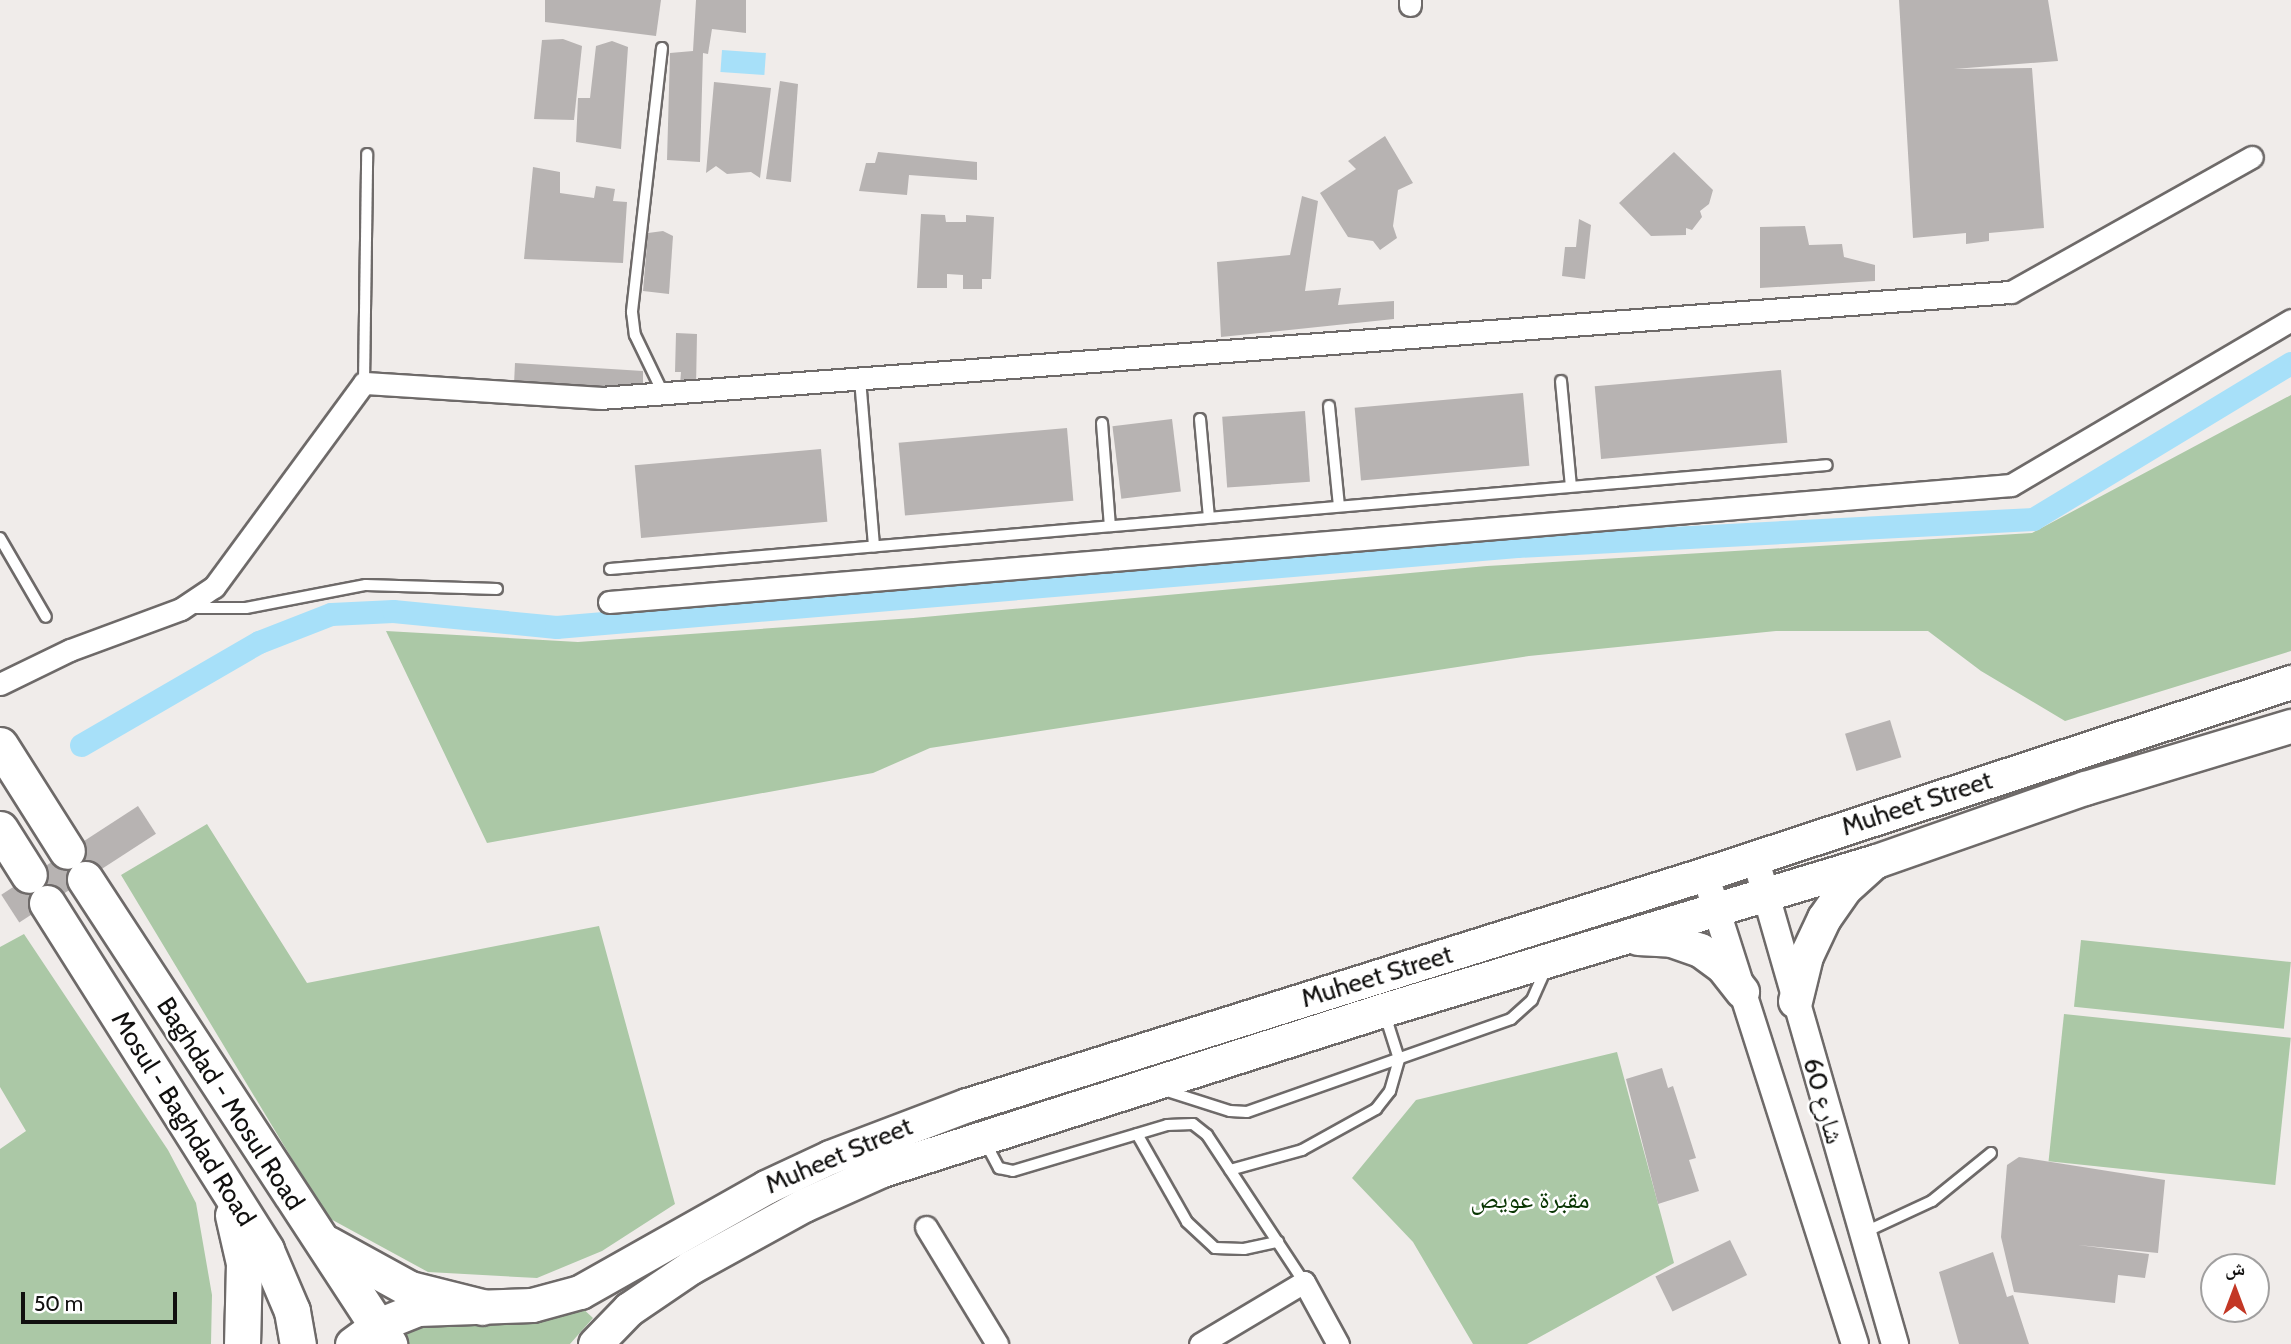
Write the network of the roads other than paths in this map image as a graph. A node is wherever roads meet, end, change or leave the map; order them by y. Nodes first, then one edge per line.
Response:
1 (662, 48) dead end
2 (367, 155) dead end
3 (2252, 157) dead end
4 (2291, 320) edge
5 (860, 379) junction
6 (1561, 381) dead end
7 (364, 383) junction
8 (663, 393) junction
9 (1329, 406) dead end
10 (1200, 419) dead end
11 (1102, 423) dead end
12 (1827, 465) dead end
13 (1571, 486) junction
14 (1339, 506) junction
15 (1209, 517) junction
16 (1110, 526) junction
17 (0, 538) edge
18 (874, 546) junction
19 (610, 569) dead end
20 (497, 589) dead end
21 (609, 602) dead end
22 (181, 608) junction
23 (46, 617) dead end
24 (2291, 682) edge
25 (0, 684) edge
26 (2291, 726) edge
27 (0, 744) edge
28 (0, 829) edge
29 (1755, 857) junction
30 (1876, 861) junction
31 (1705, 874) junction
32 (1765, 894) junction
33 (1717, 911) junction
34 (1622, 937) junction
35 (1551, 959) junction
36 (1358, 982) junction
37 (1742, 991) junction
38 (1321, 994) junction
39 (1795, 1002) junction
40 (1378, 1012) junction
41 (1327, 1028) junction
42 (1399, 1059) junction
43 (1137, 1087) junction
44 (1137, 1134) junction
45 (982, 1135) junction
46 (1991, 1153) dead end
47 (204, 1155) junction
48 (1230, 1170) junction
49 (926, 1227) dead end
50 (313, 1233) junction
51 (1860, 1234) junction
52 (1278, 1242) junction
53 (1304, 1282) junction
54 (482, 1307) junction
55 (373, 1338) edge
56 (242, 1344) edge
57 (299, 1344) edge
58 (595, 1344) edge
59 (997, 1344) edge
60 (1200, 1344) edge
61 (1338, 1344) edge
62 (1855, 1344) edge
63 (1895, 1344) edge

1 - 8 lane
2 - 7 lane
3 - 5 street
4 - 21 street
5 - 8 street
5 - 18 lane
6 - 13 lane
7 - 8 street
7 - 22 street
9 - 14 lane
10 - 15 lane
11 - 16 lane
12 - 13 lane
13 - 14 lane
14 - 15 lane
15 - 16 lane
16 - 18 lane
17 - 23 lane
18 - 19 lane
20 - 22 lane
22 - 25 street
24 - 29 main road, Muheet Street
26 - 30 main road, Muheet Street
27 - 50 highway, Baghdad - Mosul Road
28 - 47 highway, Mosul - Baghdad Road
29 - 31 main road, Muheet Street
29 - 32 street, شارع 60
30 - 32 main road, Muheet Street
30 - 39 main road
31 - 33 street, شارع 60
31 - 36 main road, Muheet Street
32 - 33 main road, Muheet Street
32 - 39 street, شارع 60
33 - 34 main road, Muheet Street
33 - 37 street, شارع 60
34 - 35 main road, Muheet Street
34 - 37 main road
35 - 40 main road, Muheet Street
35 - 42 lane
36 - 38 main road, Muheet Street
36 - 40 main road
37 - 62 street, شارع 60
38 - 41 main road
38 - 54 main road, Muheet Street
39 - 51 street, شارع 60
40 - 41 main road, Muheet Street
40 - 42 lane
41 - 43 main road, Muheet Street
42 - 43 lane
42 - 48 lane
43 - 45 main road, Muheet Street
44 - 45 lane
44 - 48 lane
44 - 52 lane
45 - 58 main road, Muheet Street
46 - 51 lane
47 - 56 highway
47 - 57 highway, Mosul - Baghdad Road
48 - 52 lane
49 - 59 street
50 - 54 highway
50 - 55 highway, Baghdad - Mosul Road
51 - 63 street, شارع 60
52 - 53 lane
53 - 60 street
53 - 61 street
54 - 55 main road, Muheet Street

